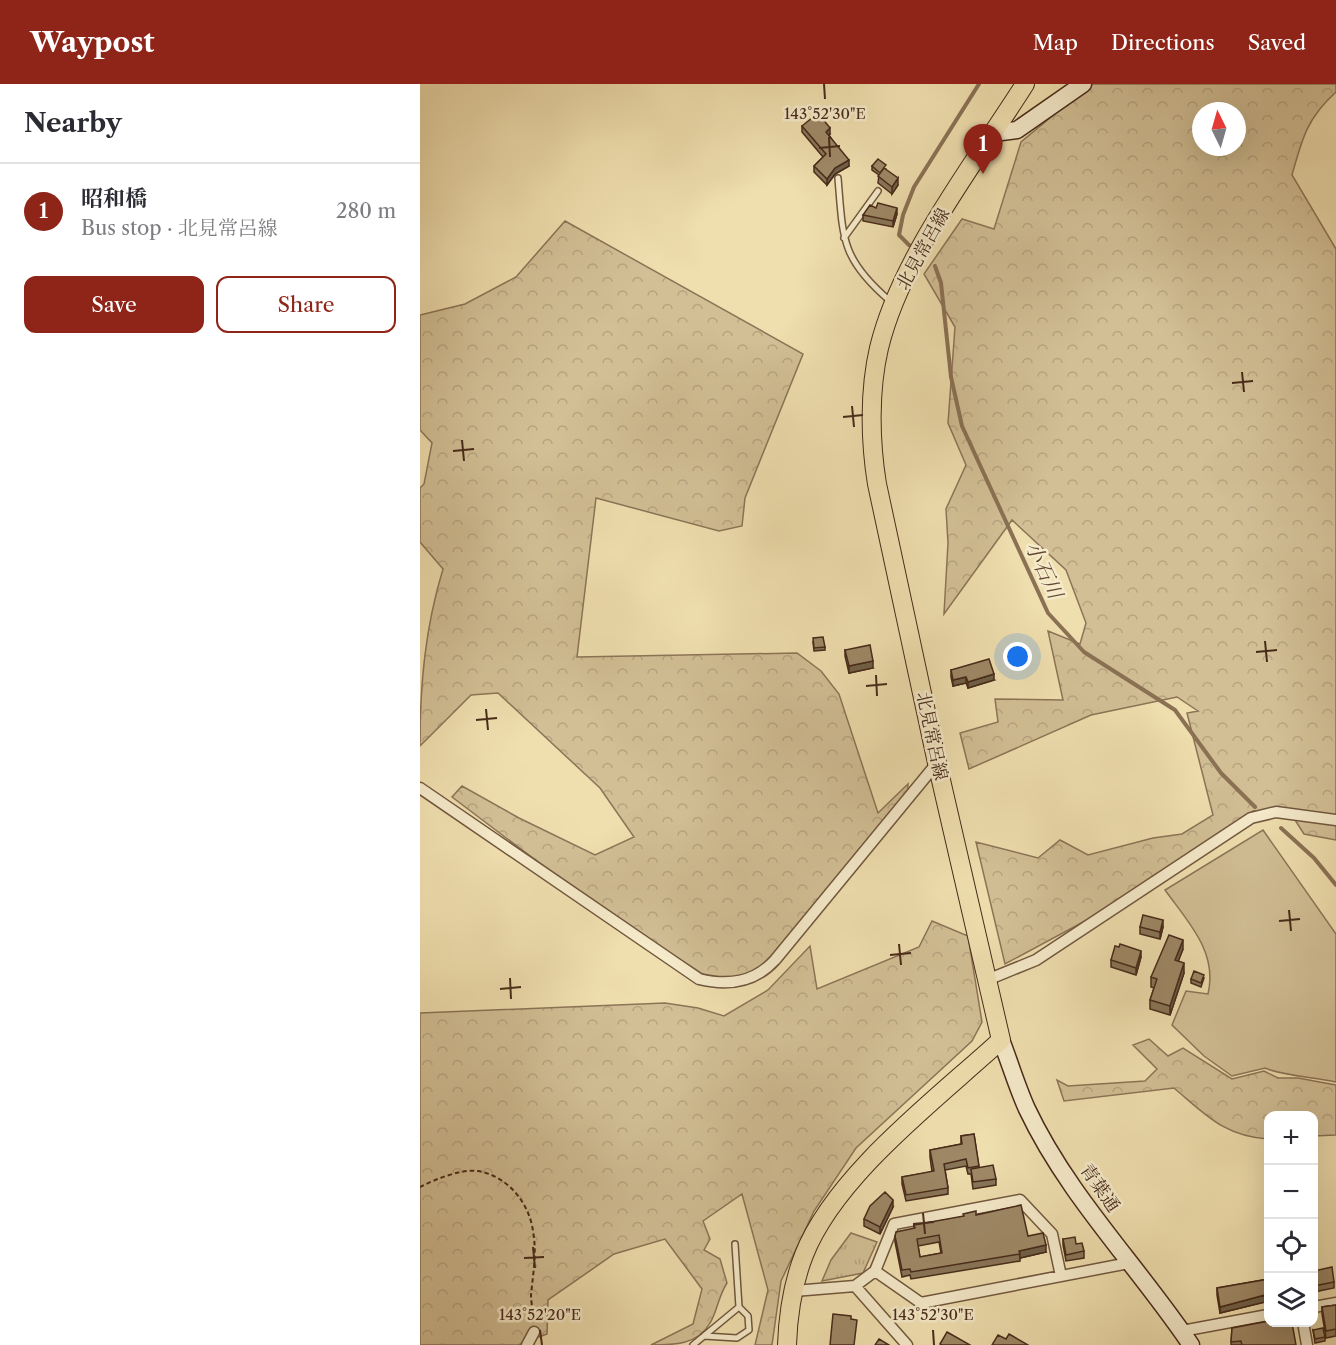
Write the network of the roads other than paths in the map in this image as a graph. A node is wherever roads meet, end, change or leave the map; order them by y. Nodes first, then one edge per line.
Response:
1 (1025, 84) edge
2 (1083, 84) edge
3 (994, 133) junction
4 (838, 178) dead end
5 (878, 191) dead end
6 (843, 239) junction
7 (894, 304) junction
8 (937, 763) junction
9 (420, 788) edge
10 (1336, 820) edge
11 (987, 980) junction
12 (1001, 1040) junction
13 (735, 1244) dead end
14 (1129, 1263) junction
15 (876, 1271) junction
16 (1061, 1276) junction
17 (855, 1286) junction
18 (794, 1292) junction
19 (1336, 1303) edge
20 (1318, 1306) edge
21 (739, 1307) junction
22 (1264, 1316) edge
23 (1304, 1327) edge
24 (1182, 1330) junction
25 (534, 1332) road end
26 (704, 1336) junction
27 (527, 1345) edge
28 (693, 1345) edge
29 (787, 1345) edge
30 (907, 1345) edge
31 (1191, 1345) edge
32 (1307, 1345) edge

1 - 3 main road, 北見常呂線
2 - 3 street
3 - 7 main road, 北見常呂線
4 - 6 lane
5 - 6 lane
6 - 7 lane
7 - 8 main road, 北見常呂線
8 - 9 street
8 - 11 main road, 北見常呂線
10 - 11 street
11 - 12 main road, 北見常呂線
12 - 14 street, 青葉通
12 - 18 main road
13 - 21 lane
14 - 16 street
14 - 24 street, 青葉通
15 - 16 street
15 - 16 street
15 - 17 street
17 - 18 street
17 - 30 street
18 - 29 main road
19 - 20 street
21 - 26 lane
21 - 26 lane
22 - 24 street
23 - 32 street
24 - 31 street, 青葉通
25 - 27 street
26 - 28 lane

